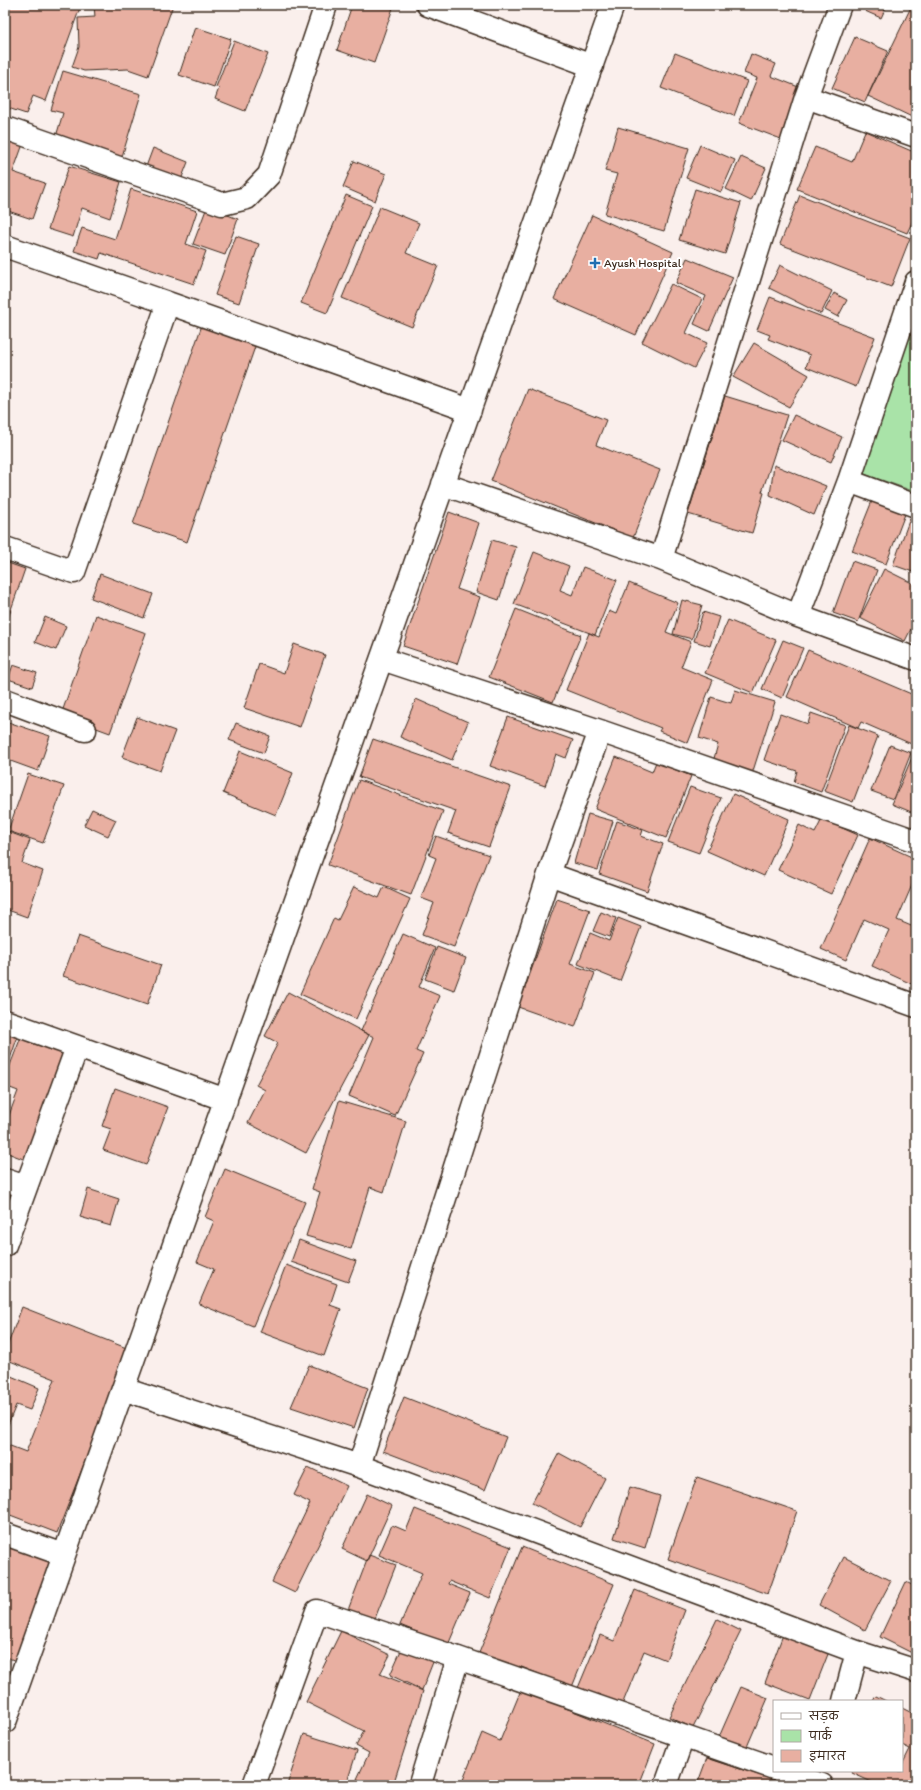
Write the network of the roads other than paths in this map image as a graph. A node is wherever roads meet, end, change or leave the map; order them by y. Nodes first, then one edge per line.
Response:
1 (326, 5) edge
2 (428, 5) edge
3 (613, 5) edge
4 (840, 5) edge
5 (592, 66) junction
6 (806, 97) junction
7 (5, 128) edge
8 (916, 136) edge
9 (5, 246) edge
10 (916, 283) edge
11 (168, 303) junction
12 (470, 410) junction
13 (849, 481) junction
14 (443, 484) junction
15 (916, 506) edge
16 (5, 548) edge
17 (661, 559) junction
18 (798, 616) junction
19 (382, 658) junction
20 (916, 658) edge
21 (5, 700) edge
22 (85, 730) dead end
23 (600, 731) junction
24 (916, 841) edge
25 (549, 874) junction
26 (916, 1006) edge
27 (5, 1021) edge
28 (77, 1047) junction
29 (226, 1100) junction
30 (5, 1180) edge
31 (26, 1187) junction
32 (5, 1245) edge
33 (123, 1389) junction
34 (359, 1466) junction
35 (5, 1534) edge
36 (64, 1555) junction
37 (857, 1652) junction
38 (458, 1658) junction
39 (916, 1671) edge
40 (11, 1684) edge
41 (844, 1700) edge
42 (5, 1722) edge
43 (683, 1737) junction
44 (773, 1768) edge
45 (784, 1772) edge
46 (825, 1772) edge
47 (254, 1785) edge
48 (421, 1785) edge
49 (666, 1785) edge
50 (822, 1785) edge

1 - 7 street
2 - 5 street
3 - 5 street
4 - 6 street
5 - 12 street
6 - 8 street
6 - 17 street
9 - 11 street
10 - 13 street
11 - 12 street
11 - 16 street
12 - 14 street
13 - 15 street
13 - 18 street
14 - 17 street
14 - 19 street
17 - 18 street
18 - 20 street
19 - 23 street
19 - 29 street
21 - 22 street
23 - 24 street
23 - 25 street
25 - 26 street
25 - 34 street
27 - 28 street
28 - 29 street
28 - 31 street
29 - 33 street
30 - 31 street
31 - 32 street
33 - 34 street
33 - 36 street
34 - 37 street
35 - 36 street
36 - 40 street
37 - 39 street
37 - 41 street
38 - 43 street
38 - 47 street
38 - 48 street
40 - 42 street
43 - 44 street
43 - 49 street
45 - 50 street
46 - 50 street

